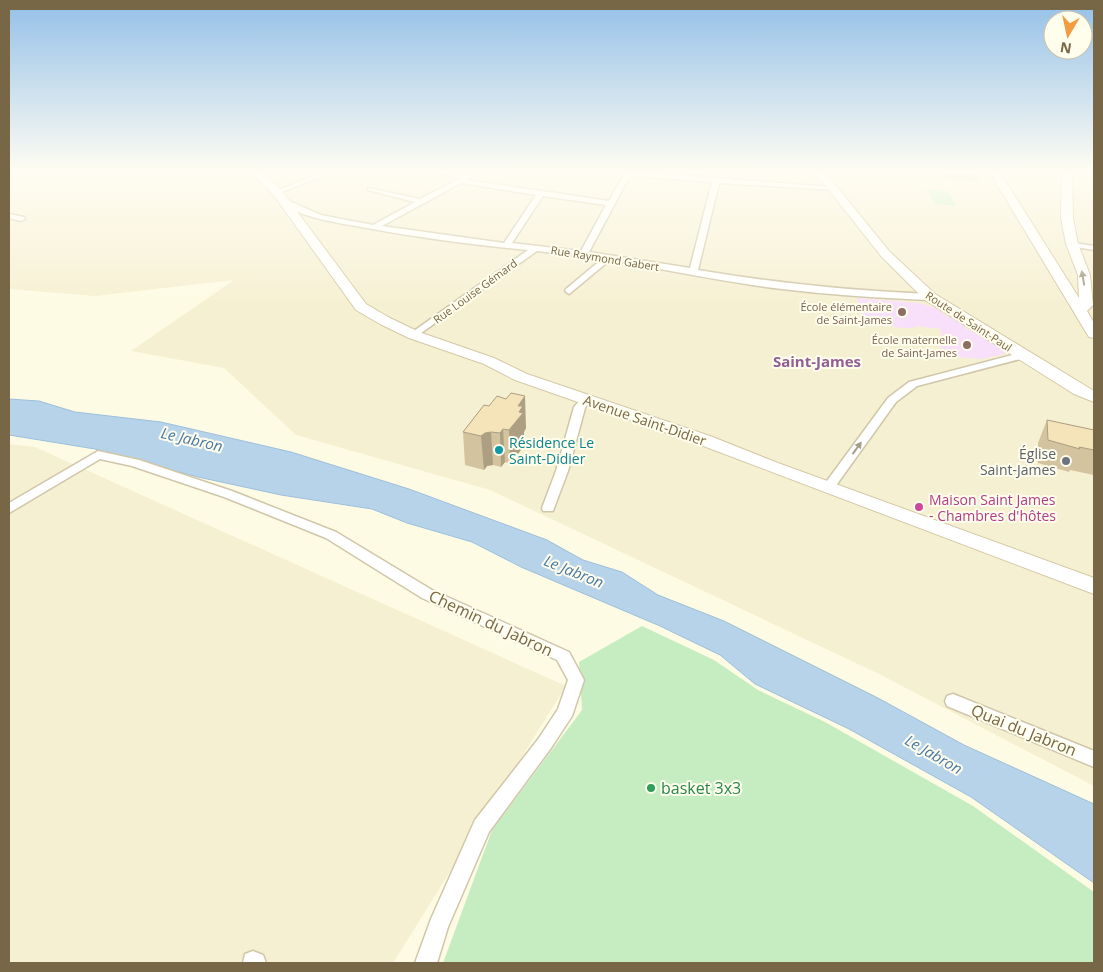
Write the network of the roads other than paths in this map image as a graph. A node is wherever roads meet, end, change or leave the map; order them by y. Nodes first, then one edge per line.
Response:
1 (10, 216) edge
2 (295, 216) edge
3 (320, 216) edge
4 (395, 216) edge
5 (526, 216) edge
6 (605, 216) edge
7 (707, 216) edge
8 (853, 216) edge
9 (1022, 216) edge
10 (1067, 216) edge
11 (21, 219) dead end
12 (373, 228) junction
13 (1072, 244) junction
14 (506, 246) junction
15 (537, 248) junction
16 (1094, 248) edge
17 (584, 253) junction
18 (609, 257) junction
19 (693, 273) junction
20 (569, 291) dead end
21 (930, 297) junction
22 (1079, 310) junction
23 (1094, 334) edge
24 (414, 335) junction
25 (1024, 355) junction
26 (1075, 387) junction
27 (1094, 389) edge
28 (1094, 397) edge
29 (586, 400) junction
30 (828, 488) junction
31 (548, 508) dead end
32 (9, 510) edge
33 (1094, 586) edge
34 (954, 700) dead end
35 (1094, 759) edge
36 (426, 963) edge

1 - 11 street
2 - 24 street, Avenue Saint-Didier
3 - 12 street, Rue Raymond Gabert
4 - 12 street
5 - 14 street
6 - 17 street
7 - 19 street
8 - 21 street, Route de Saint-Paul
9 - 22 street
10 - 13 street
12 - 14 street, Rue Raymond Gabert
13 - 16 street
22 -> 13 street
14 - 15 street, Rue Raymond Gabert
15 - 17 street, Rue Raymond Gabert
15 - 24 street, Rue Louise Gémard
17 - 18 street, Rue Raymond Gabert
18 - 19 street, Rue Raymond Gabert
18 - 20 street
19 - 21 street, Rue Raymond Gabert
21 - 25 street, Route de Saint-Paul
22 - 23 street
24 - 29 street, Avenue Saint-Didier
25 - 26 street, Route de Saint-Paul
30 -> 25 street
26 - 27 street, Route de Saint-Paul
26 - 28 street, Route de Saint-Paul
29 - 30 street, Avenue Saint-Didier
29 - 31 street
30 - 33 street, Avenue Saint-Didier
32 - 36 street, Chemin du Jabron
34 - 35 street, Quai du Jabron

